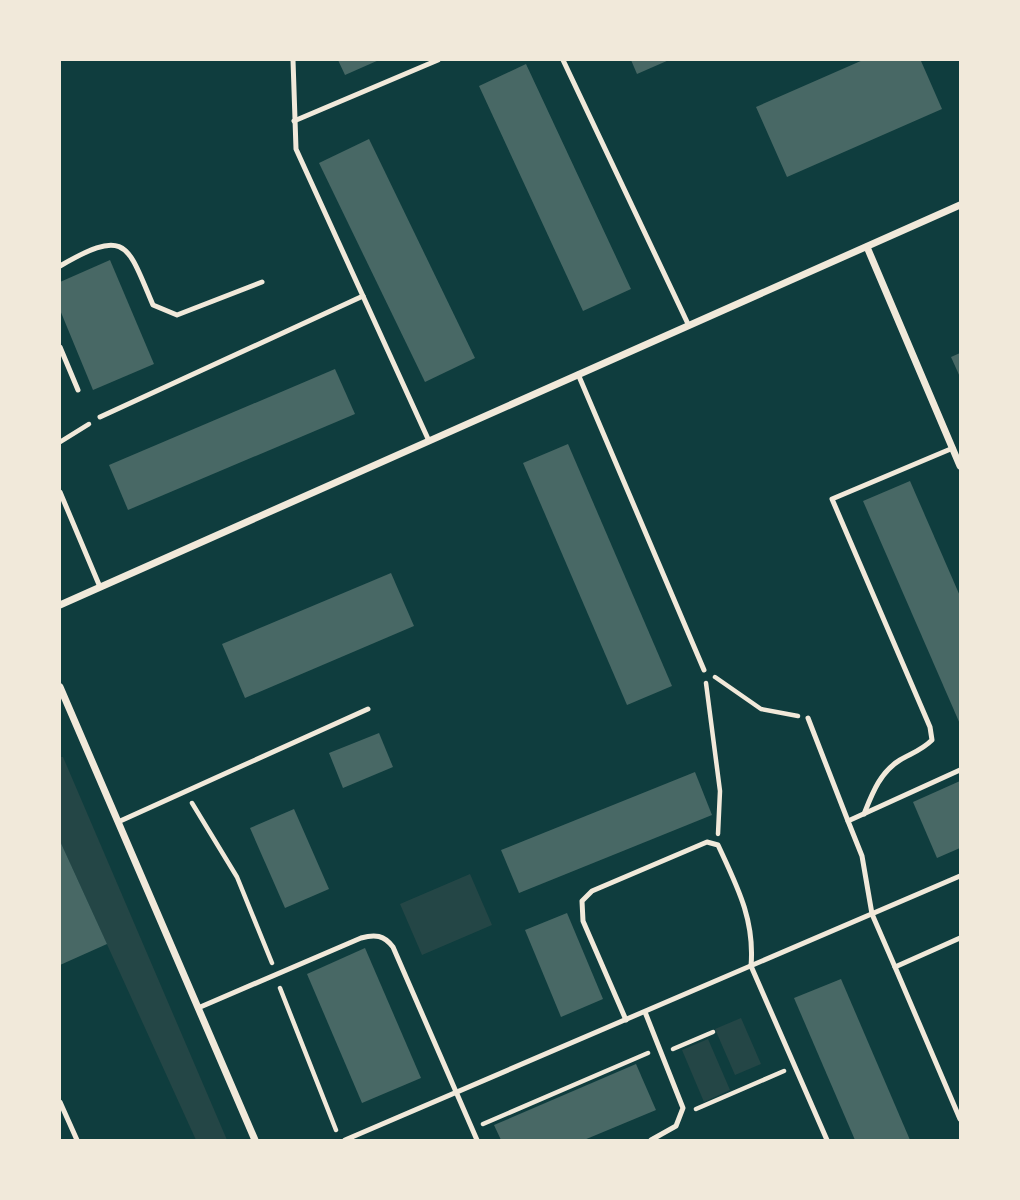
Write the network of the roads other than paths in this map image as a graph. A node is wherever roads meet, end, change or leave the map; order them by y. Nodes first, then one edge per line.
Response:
1 (293, 60) edge
2 (438, 60) edge
3 (562, 60) edge
4 (294, 121) junction
5 (961, 205) edge
6 (867, 247) junction
7 (60, 266) edge
8 (262, 282) dead end
9 (363, 296) junction
10 (689, 326) junction
11 (60, 347) edge
12 (578, 374) junction
13 (78, 390) dead end
14 (100, 417) road end
15 (429, 441) junction
16 (953, 448) junction
17 (961, 466) edge
18 (60, 492) edge
19 (100, 587) junction
20 (60, 605) edge
21 (704, 670) road end
22 (60, 687) edge
23 (369, 709) dead end
24 (808, 718) road end
25 (961, 770) edge
26 (863, 814) junction
27 (848, 821) junction
28 (118, 822) junction
29 (961, 876) edge
30 (872, 914) junction
31 (961, 938) edge
32 (751, 966) junction
33 (895, 967) junction
34 (198, 1008) junction
35 (645, 1012) junction
36 (626, 1020) junction
37 (456, 1093) junction
38 (60, 1102) edge
39 (961, 1119) edge
40 (77, 1140) edge
41 (254, 1140) edge
42 (345, 1140) edge
43 (477, 1140) edge
44 (651, 1140) edge
45 (827, 1140) edge

1 - 4 lane
2 - 4 lane
3 - 10 lane
4 - 9 lane
5 - 6 street
6 - 10 street
6 - 16 street
7 - 8 lane
9 - 14 lane
9 - 15 lane
10 - 12 street
11 - 13 lane
12 - 15 street
12 - 21 lane
15 - 19 street
16 - 17 street
16 - 26 lane
18 - 19 lane
19 - 20 street
22 - 28 street
23 - 28 lane
24 - 27 lane
25 - 26 lane
26 - 27 lane
27 - 30 lane
28 - 34 street
29 - 30 lane
30 - 32 lane
30 - 33 lane
31 - 33 lane
32 - 35 lane
32 - 36 lane
32 - 45 lane
33 - 39 lane
34 - 37 lane
34 - 41 street
35 - 36 lane
35 - 44 lane
36 - 37 lane
37 - 42 lane
37 - 43 lane
38 - 40 lane

